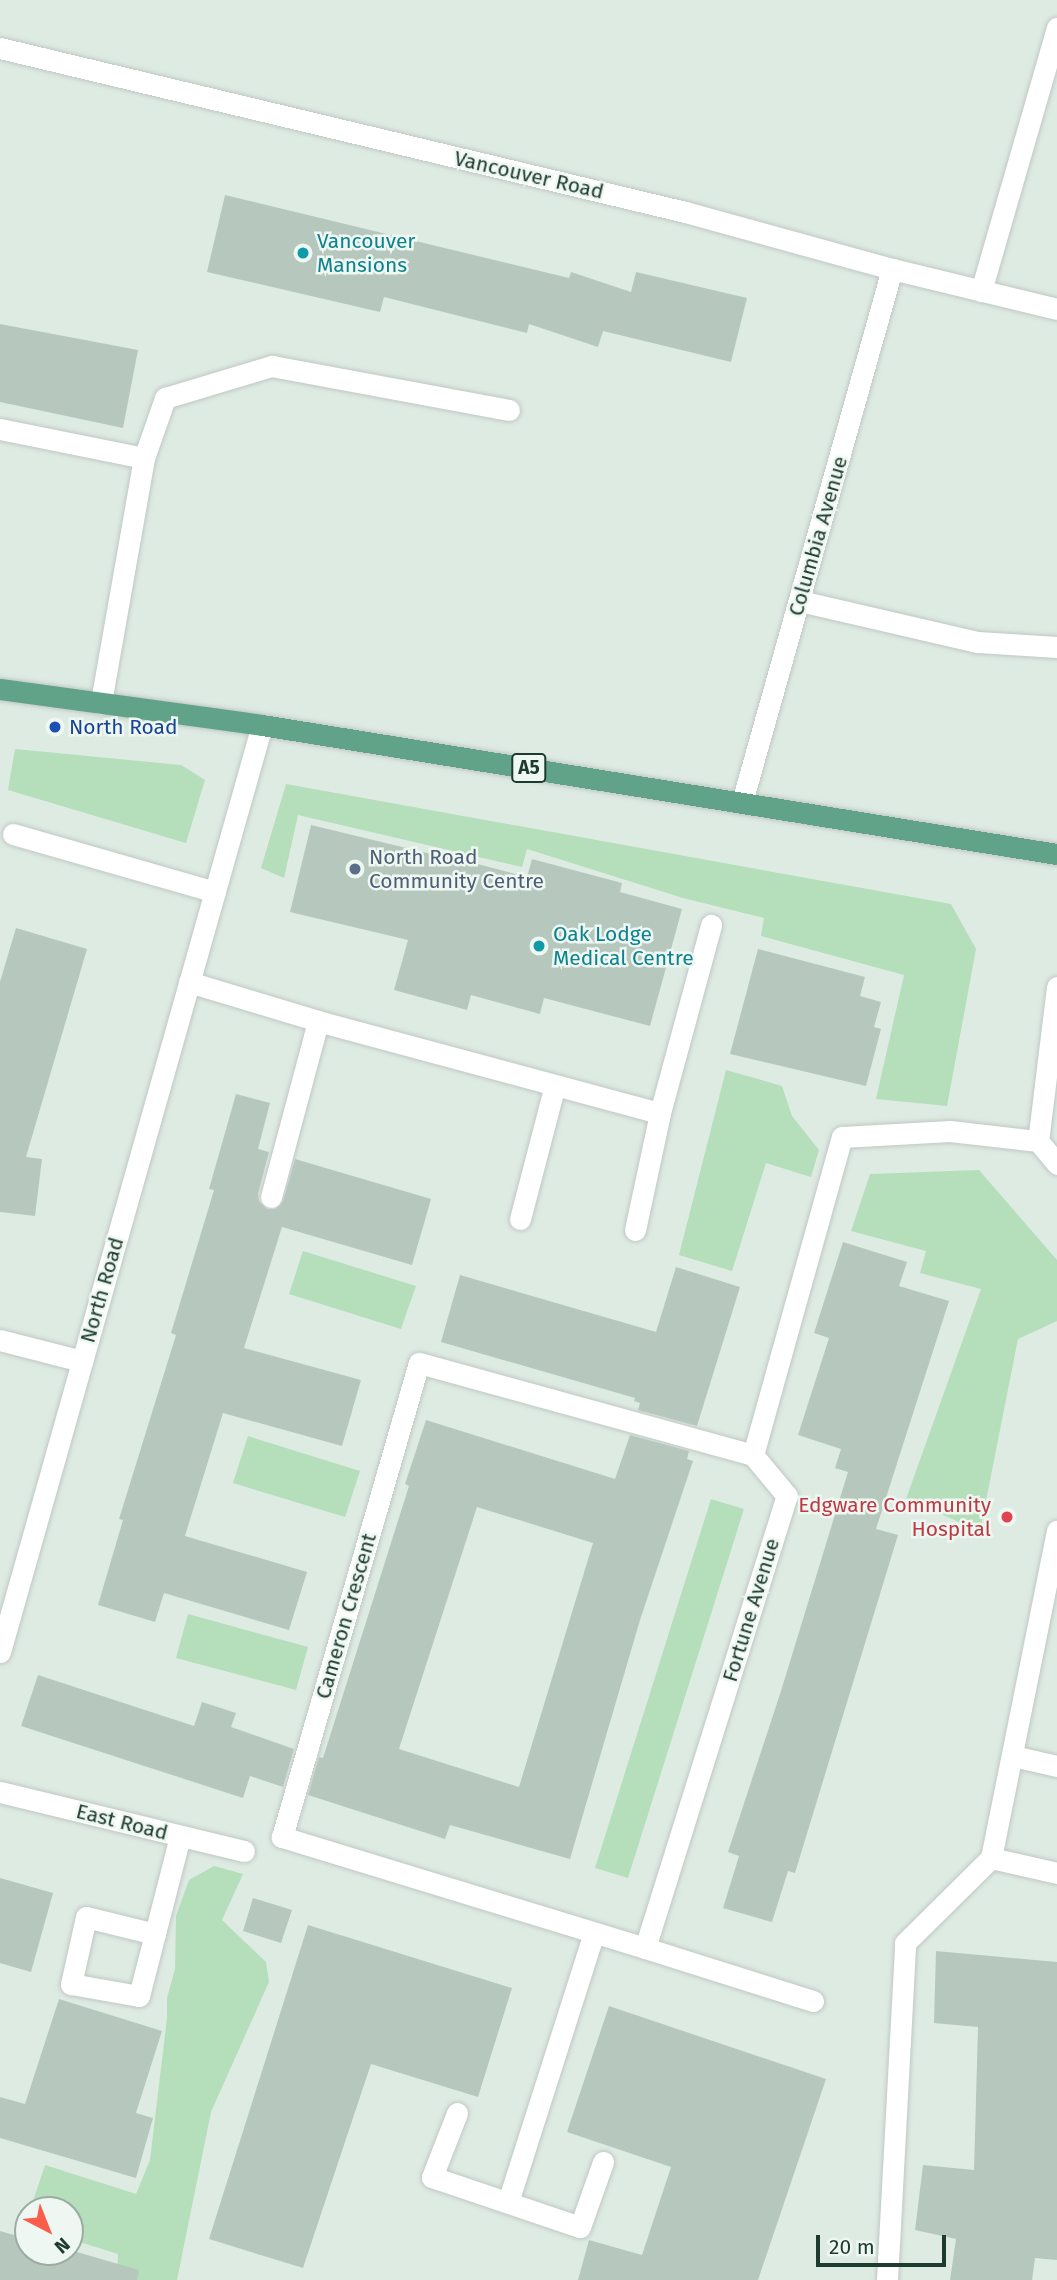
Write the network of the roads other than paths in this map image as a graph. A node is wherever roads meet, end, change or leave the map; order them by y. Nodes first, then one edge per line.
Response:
1 (1057, 28) edge
2 (0, 48) edge
3 (892, 269) junction
4 (981, 291) junction
5 (1057, 309) edge
6 (509, 410) dead end
7 (0, 429) edge
8 (144, 458) junction
9 (800, 601) junction
10 (1057, 646) edge
11 (0, 689) edge
12 (101, 703) junction
13 (262, 725) junction
14 (742, 802) junction
15 (13, 834) dead end
16 (1057, 854) edge
17 (215, 892) junction
18 (711, 925) dead end
19 (189, 982) junction
20 (1057, 987) edge
21 (318, 1021) junction
22 (555, 1085) junction
23 (660, 1112) junction
24 (1038, 1141) junction
25 (1057, 1164) edge
26 (271, 1197) dead end
27 (520, 1219) dead end
28 (635, 1230) dead end
29 (0, 1340) edge
30 (82, 1361) junction
31 (753, 1455) junction
32 (1057, 1531) edge
33 (0, 1652) edge
34 (1013, 1756) junction
35 (1057, 1766) edge
36 (0, 1792) edge
37 (180, 1836) junction
38 (244, 1851) dead end
39 (991, 1858) junction
40 (1057, 1873) edge
41 (594, 1933) junction
42 (155, 1934) junction
43 (645, 1948) junction
44 (813, 2001) dead end
45 (457, 2113) dead end
46 (603, 2162) dead end
47 (508, 2203) junction
48 (887, 2280) edge

1 - 4 street
2 - 3 street, Vancouver Road
3 - 4 street, Vancouver Road
3 - 9 street, Columbia Avenue
4 - 5 street, Vancouver Road
6 - 8 street
7 - 8 street
8 - 12 street
9 - 10 street
9 - 14 street, Columbia Avenue
11 - 12 main road, A5
12 - 13 main road, A5
13 - 14 main road, A5
13 - 17 street, North Road
14 - 16 main road, A5
15 - 17 street
17 - 19 street, North Road
18 - 23 street
19 - 21 street
19 - 30 street, North Road
20 - 24 street
21 - 22 street
21 - 26 street
22 - 23 street
22 - 27 street
23 - 28 street
24 - 25 street
24 - 31 street
29 - 30 street
30 - 33 street, North Road
31 - 41 street, Cameron Crescent
31 - 43 street, Fortune Avenue
32 - 34 street
34 - 35 street
34 - 39 street
36 - 37 street, East Road
37 - 38 street, East Road
37 - 42 street
39 - 40 street
39 - 48 street
41 - 43 street, Cameron Crescent
41 - 47 street
42 - 42 street
43 - 44 street
45 - 47 street
46 - 47 street

